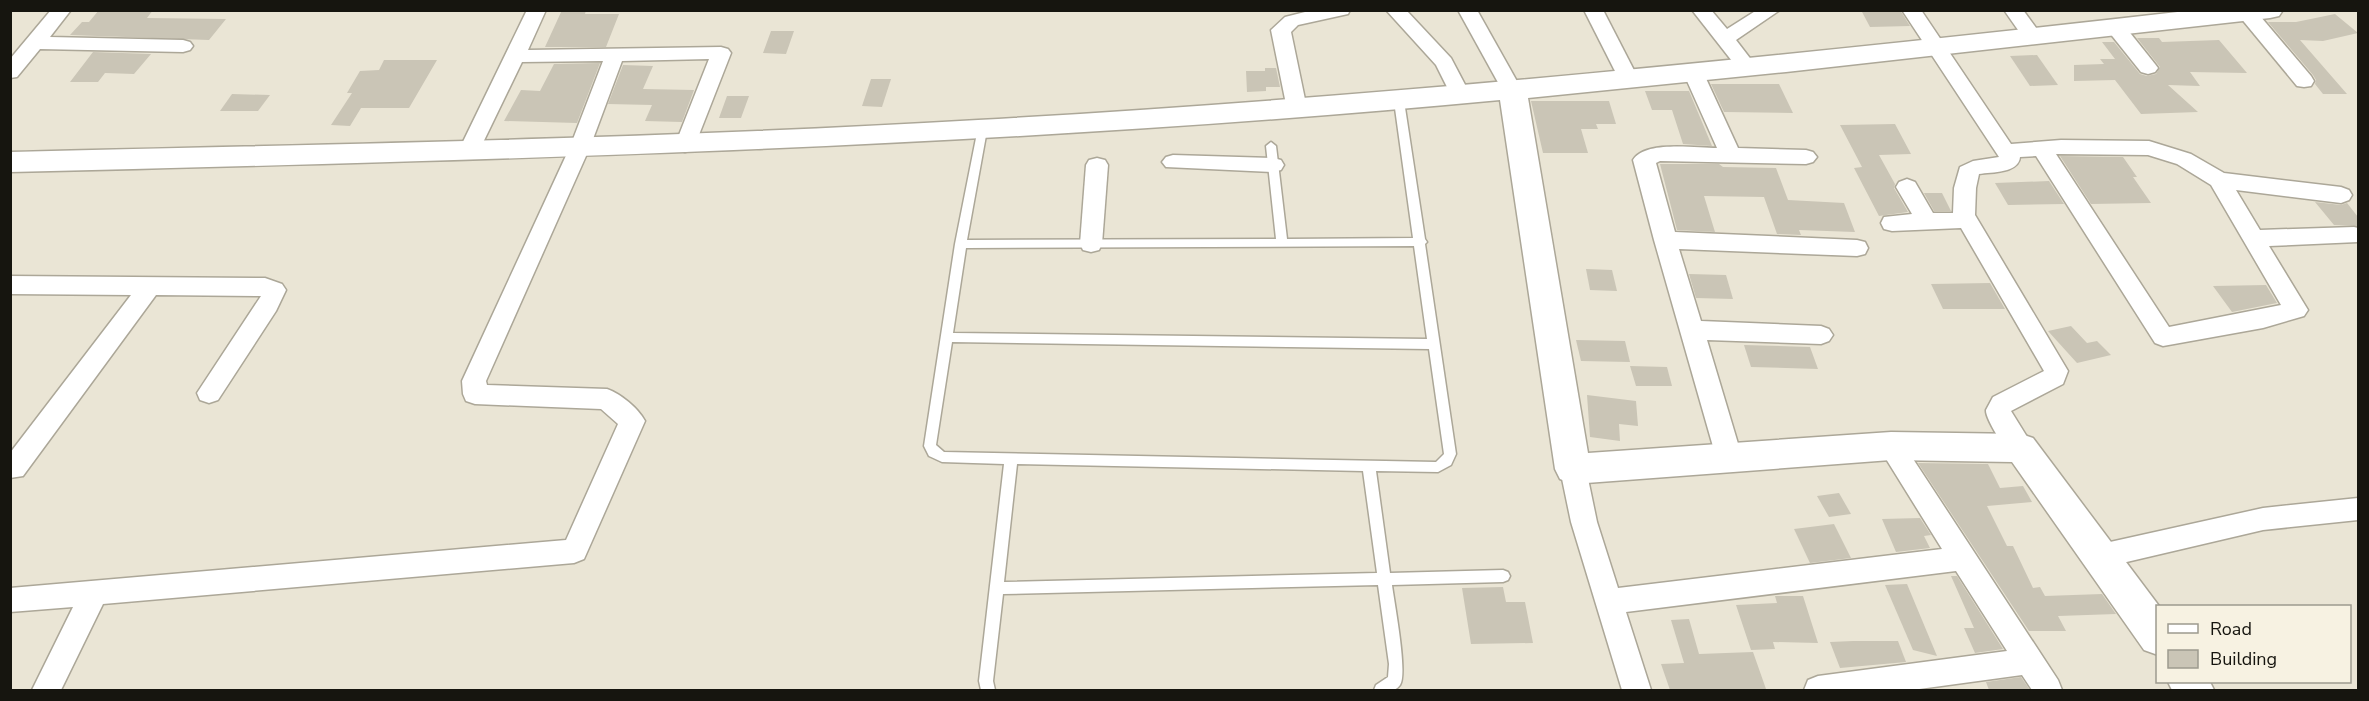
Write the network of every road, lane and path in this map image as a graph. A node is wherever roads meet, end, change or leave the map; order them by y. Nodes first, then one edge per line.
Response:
1 (62, 10) edge
2 (537, 10) edge
3 (1341, 10) edge
4 (1467, 10) edge
5 (1593, 10) edge
6 (1701, 10) edge
7 (1771, 10) edge
8 (1911, 10) edge
9 (2013, 10) edge
10 (1397, 11) edge
11 (2259, 12) edge
12 (2122, 22) edge
13 (2032, 36) junction
14 (1724, 39) junction
15 (32, 43) junction
16 (183, 46) dead end
17 (1935, 48) junction
18 (615, 54) junction
19 (515, 56) junction
20 (1746, 66) junction
21 (2148, 68) dead end
22 (10, 72) edge
23 (1694, 72) junction
24 (1628, 78) junction
25 (2304, 81) dead end
26 (1513, 92) junction
27 (1461, 96) junction
28 (1400, 101) junction
29 (1297, 109) junction
30 (982, 130) junction
31 (685, 145) junction
32 (580, 147) junction
33 (2042, 148) junction
34 (470, 150) junction
35 (2007, 151) junction
36 (1272, 156) joint
37 (1731, 156) junction
38 (1806, 157) dead end
39 (10, 162) edge
40 (1173, 162) dead end
41 (1097, 165) dead end
42 (2219, 180) junction
43 (1907, 187) dead end
44 (2341, 195) dead end
45 (1966, 220) junction
46 (1927, 222) junction
47 (1892, 223) dead end
48 (2354, 235) dead end
49 (2253, 238) junction
50 (1665, 240) junction
51 (1421, 242) junction
52 (1282, 243) junction
53 (961, 244) junction
54 (1091, 244) junction
55 (1857, 248) dead end
56 (10, 285) edge
57 (150, 286) junction
58 (1692, 330) junction
59 (1821, 335) dead end
60 (946, 337) junction
61 (1435, 344) junction
62 (209, 393) dead end
63 (1891, 446) junction
64 (2022, 448) junction
65 (1730, 457) junction
66 (1011, 458) junction
67 (1369, 465) junction
68 (14, 468) dead end
69 (1574, 469) junction
70 (2358, 509) edge
71 (2101, 556) junction
72 (1964, 558) junction
73 (1503, 576) dead end
74 (1384, 577) junction
75 (995, 588) junction
76 (95, 592) junction
77 (10, 600) edge
78 (1608, 602) junction
79 (2156, 637) edge
80 (2029, 661) junction
81 (1949, 682) edge
82 (46, 690) edge
83 (988, 690) edge
84 (1381, 690) edge
85 (1636, 690) edge
86 (1818, 690) edge
87 (2048, 690) edge

1 - 15 street
2 - 19 street
3 - 29 street
4 - 26 street
5 - 24 street
6 - 14 street
7 - 14 street
8 - 17 street
9 - 13 street
10 - 27 street
11 - 12 street
11 - 25 street
12 - 13 street
12 - 21 street
13 - 17 street
14 - 20 street
15 - 16 street
15 - 22 street
17 - 20 street
17 - 35 street
18 - 19 street
18 - 31 street
18 - 32 street
19 - 34 street
20 - 23 street
23 - 24 street
23 - 37 street
24 - 26 street
26 - 27 street
26 - 69 street
27 - 28 street
28 - 29 street
28 - 51 lane
29 - 30 street
30 - 31 street
30 - 53 lane
31 - 32 street
32 - 34 street
32 - 76 street
33 - 35 street
33 - 42 street
33 - 49 street
34 - 39 street
35 - 45 street
36 - 40 street
36 - 52 lane
37 - 38 street
37 - 50 street
41 - 54 street
42 - 44 street
42 - 49 street
43 - 46 street
45 - 46 street
45 - 64 street
46 - 47 street
48 - 49 street
50 - 55 street
50 - 58 street
51 - 52 lane
51 - 61 lane
52 - 54 lane
53 - 54 lane
53 - 60 lane
56 - 57 street
57 - 62 street
57 - 68 street
58 - 59 street
58 - 65 street
60 - 61 lane
60 - 66 lane
61 - 67 lane
63 - 64 street
63 - 65 street
63 - 72 street
64 - 71 street
65 - 69 street
66 - 67 lane
66 - 75 lane
67 - 74 lane
69 - 78 street
70 - 71 street
71 - 79 street
72 - 78 street
72 - 80 street
73 - 74 lane
74 - 75 lane
74 - 84 lane
75 - 83 lane
76 - 77 street
76 - 82 street
78 - 85 street
80 - 81 street
80 - 87 street
81 - 86 street

